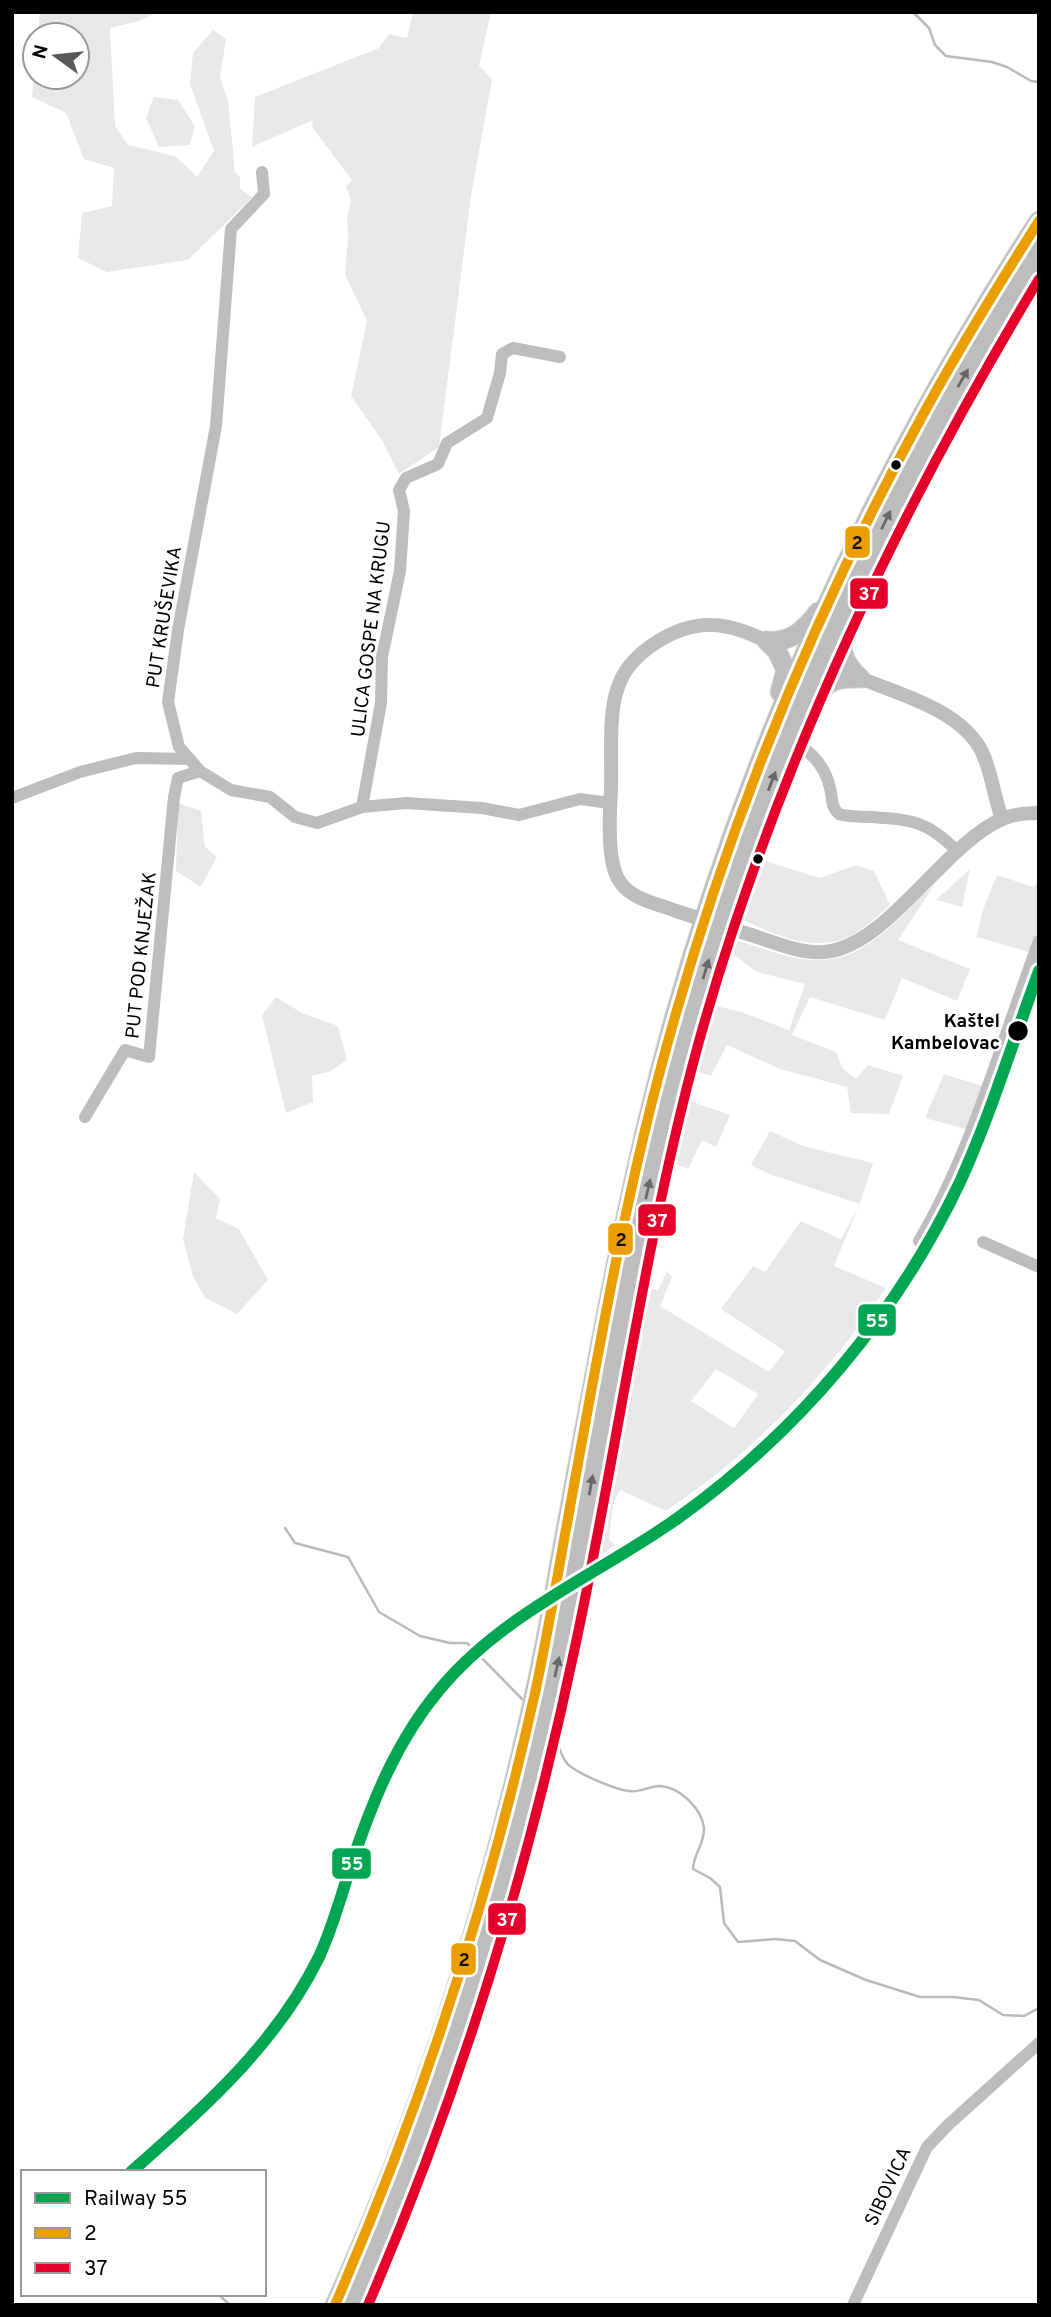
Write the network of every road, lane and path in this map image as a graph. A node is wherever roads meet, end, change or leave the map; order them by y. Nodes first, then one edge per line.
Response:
1 (262, 172) dead end
2 (1039, 221) edge
3 (1039, 251) edge
4 (560, 357) dead end
5 (840, 598) junction
6 (767, 641) junction
7 (860, 678) junction
8 (797, 716) junction
9 (778, 722) junction
10 (788, 739) junction
11 (190, 759) junction
12 (200, 771) junction
13 (12, 798) edge
14 (610, 803) junction
15 (362, 807) junction
16 (1039, 813) edge
17 (1002, 819) junction
18 (957, 850) junction
19 (1039, 941) edge
20 (85, 1117) dead end
21 (919, 1241) dead end
22 (983, 1242) dead end
23 (1039, 1267) edge
24 (571, 1552) junction
25 (528, 1759) junction
26 (1039, 2043) edge
27 (335, 2305) edge
28 (353, 2305) edge
29 (853, 2305) edge

1 - 11 street, PUT KRUŠEVIKA
2 - 5 main road
5 -> 3 main road
4 - 15 street, ULICA GOSPE NA KRUGU
5 - 6 main road
5 - 7 main road
5 - 8 main road
5 - 9 main road
6 - 9 main road
6 - 14 street
7 - 8 main road
7 - 17 street
8 - 10 main road
9 - 24 main road
10 - 18 street
24 -> 10 main road
11 - 12 street, PUT KRUŠEVIKA
11 - 13 street
12 - 15 street, PUT KRUŠEVIKA
12 - 20 street, PUT POD KNJEŽAK
14 - 15 street, PUT KRUŠEVIKA
14 - 18 street, bridge
16 - 17 street
17 - 18 street
19 - 21 street
22 - 23 street
24 - 25 main road
25 - 27 main road
25 - 28 main road
26 - 29 street, SIBOVICA

